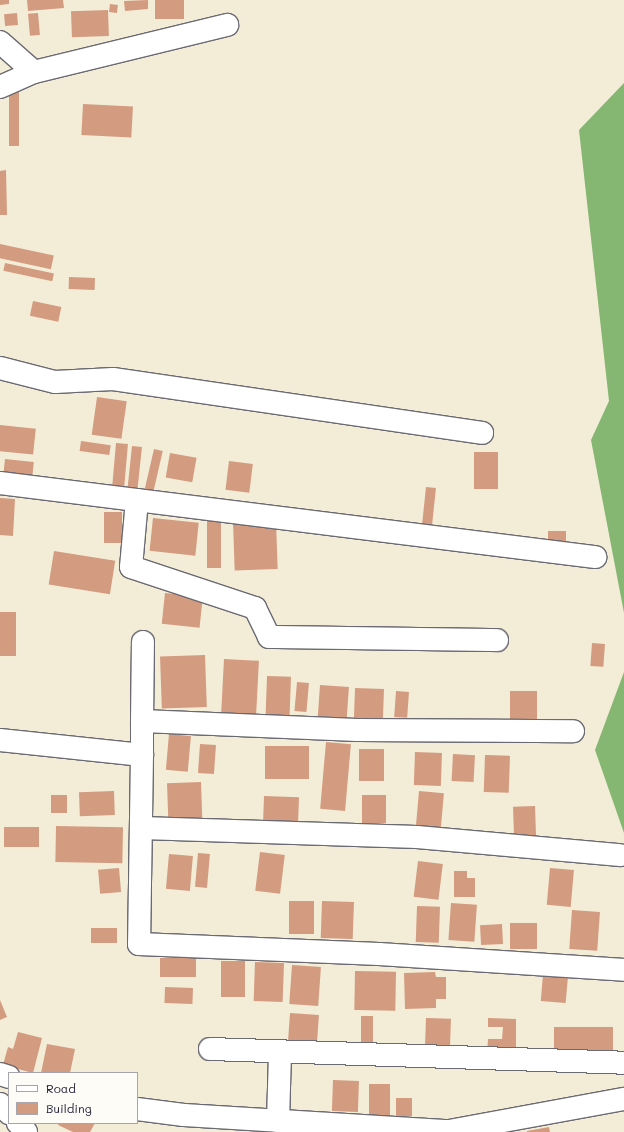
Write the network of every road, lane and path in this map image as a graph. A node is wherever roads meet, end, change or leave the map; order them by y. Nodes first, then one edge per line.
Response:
1 (227, 25) dead end
2 (0, 42) edge
3 (34, 72) junction
4 (0, 87) edge
5 (0, 368) edge
6 (482, 433) dead end
7 (0, 483) edge
8 (137, 500) junction
9 (595, 557) dead end
10 (497, 640) dead end
11 (143, 642) dead end
12 (142, 721) junction
13 (573, 731) dead end
14 (0, 740) edge
15 (142, 755) junction
16 (142, 828) junction
17 (620, 855) dead end
18 (624, 970) edge
19 (210, 1050) dead end
20 (280, 1053) junction
21 (624, 1063) edge
22 (624, 1099) edge
23 (0, 1104) edge
24 (138, 1109) edge
25 (8, 1112) edge
26 (278, 1121) junction
27 (19, 1124) edge
28 (26, 1132) edge

1 - 3 street
2 - 3 street
3 - 4 street
5 - 6 street
7 - 8 street
8 - 9 street
8 - 10 street
11 - 12 street
12 - 13 street
12 - 15 street
14 - 15 street
15 - 16 street
16 - 17 street
16 - 18 street
19 - 20 street
20 - 21 street
20 - 26 street
22 - 26 street
23 - 25 street
24 - 26 street
27 - 28 street

